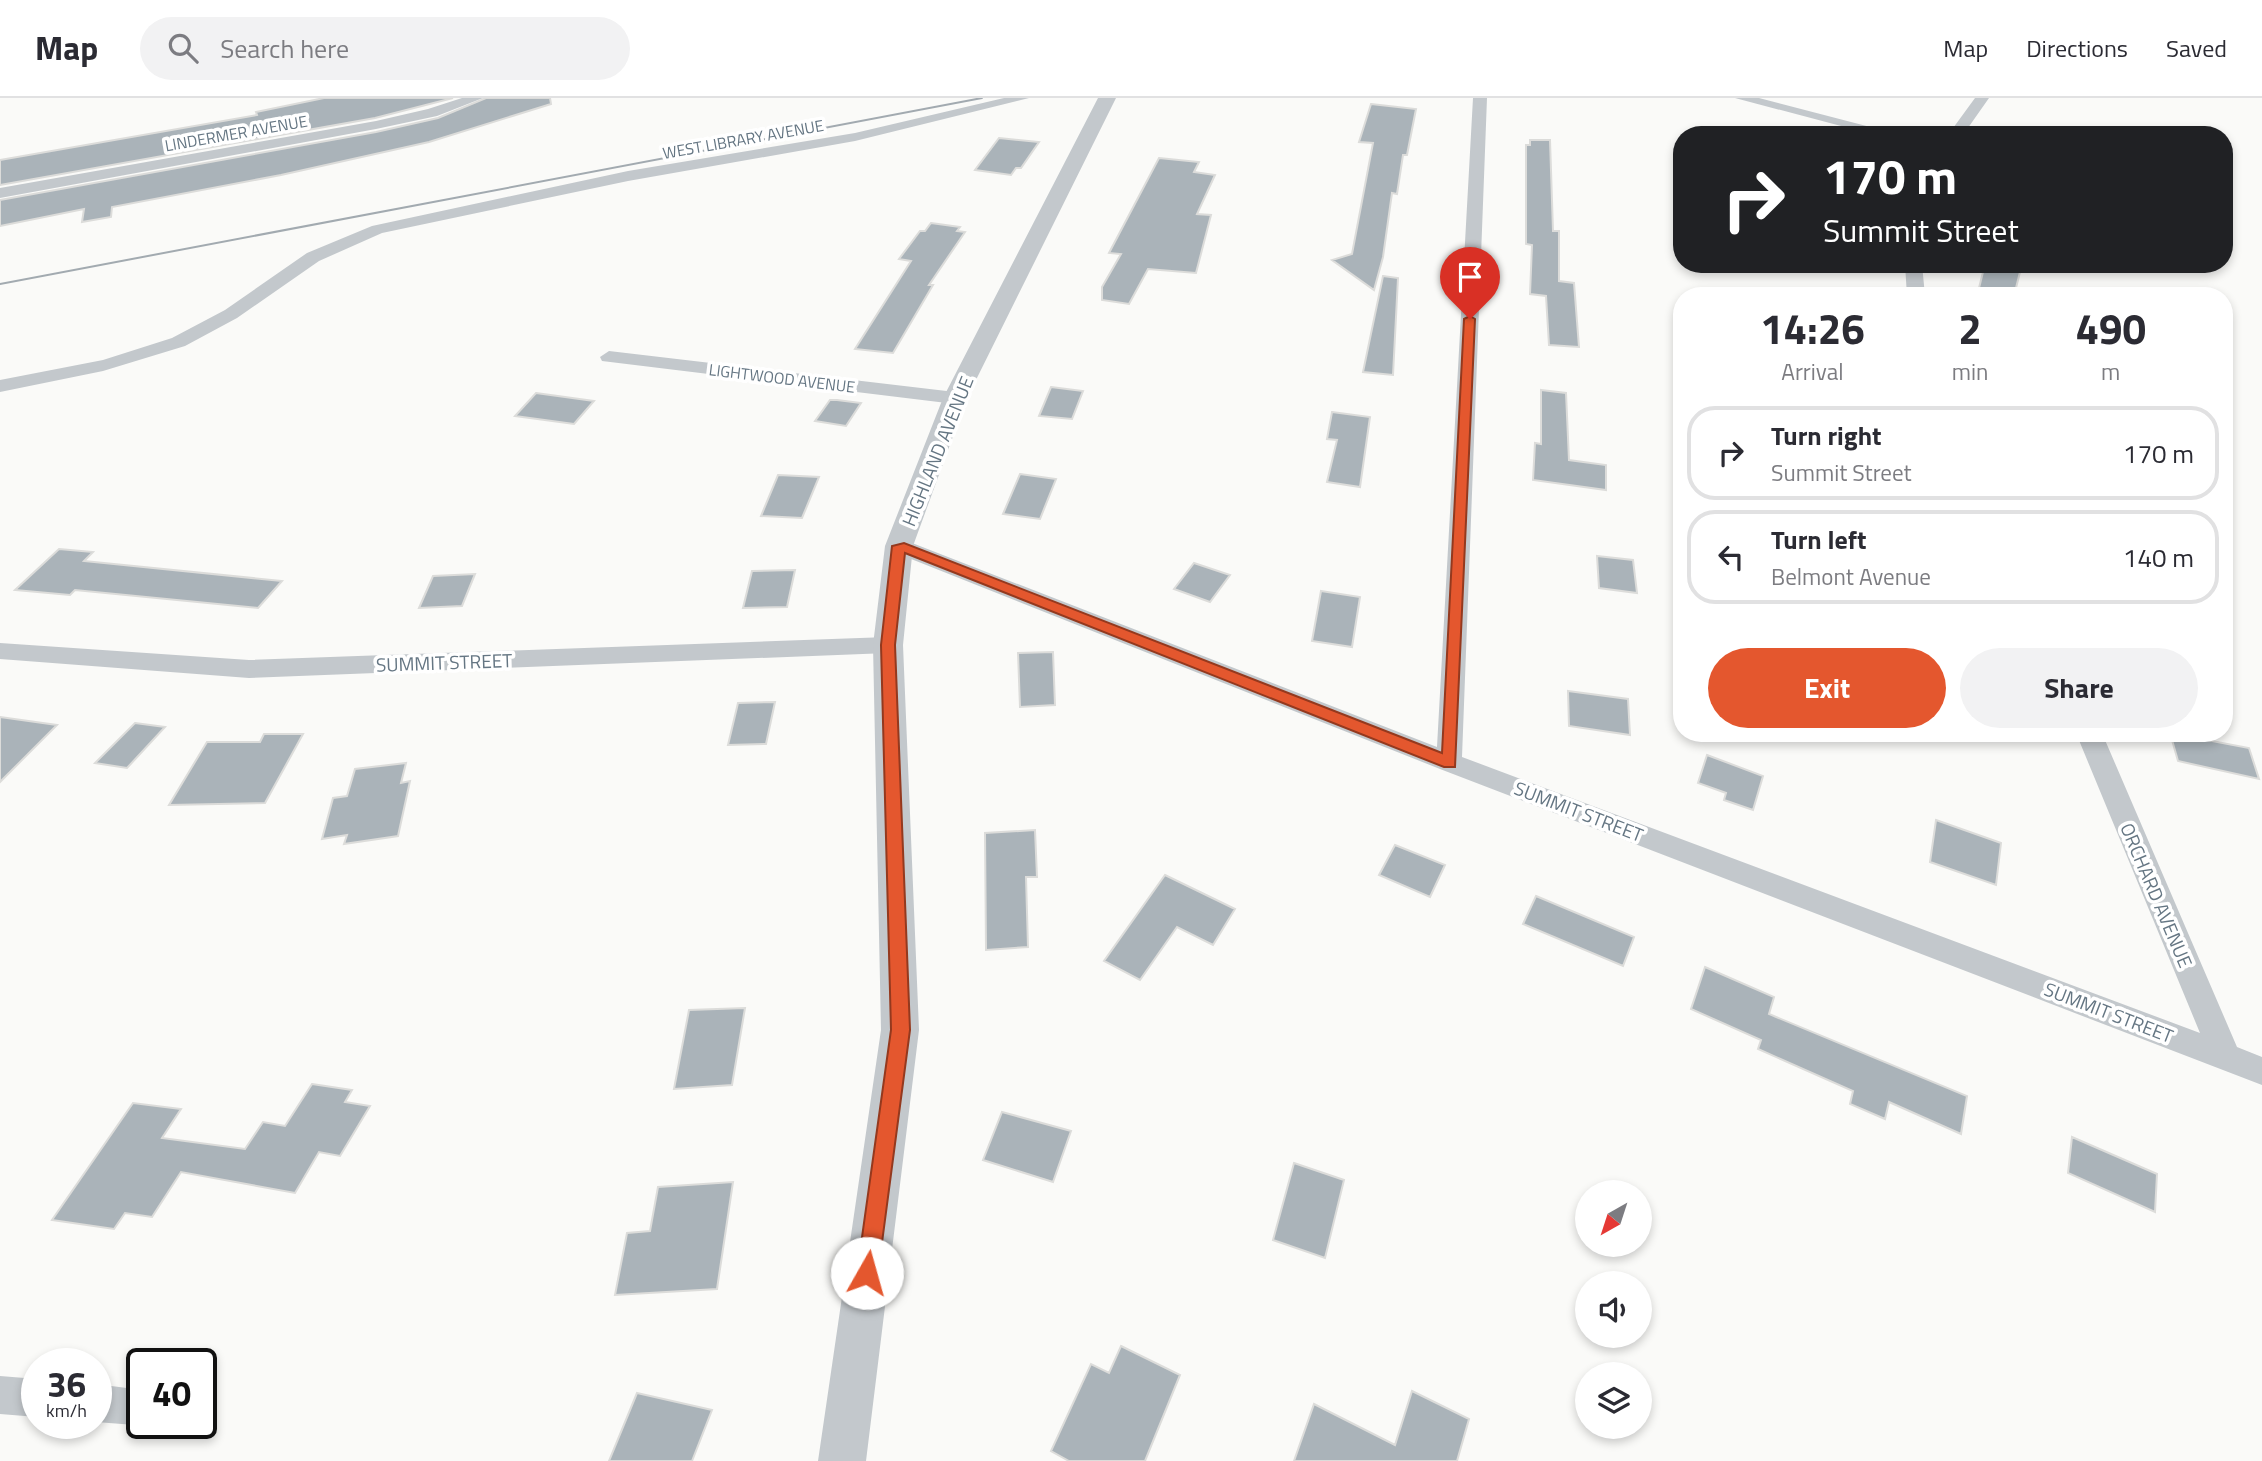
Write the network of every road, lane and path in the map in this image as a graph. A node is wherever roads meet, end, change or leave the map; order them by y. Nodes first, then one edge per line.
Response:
1 (476, 98) edge
2 (1022, 98) edge
3 (1107, 98) edge
4 (1480, 98) edge
5 (1742, 98) edge
6 (1982, 98) edge
7 (1857, 126) edge
8 (1962, 126) edge
9 (0, 193) edge
10 (609, 357) dead end
11 (0, 386) edge
12 (955, 398) junction
13 (899, 546) junction
14 (888, 645) junction
15 (0, 651) edge
16 (2093, 742) edge
17 (1449, 762) junction
18 (2225, 1056) junction
19 (2262, 1071) edge
20 (0, 1395) edge
21 (21, 1397) edge
22 (842, 1461) edge

1 - 9 street, LINDERMER AVENUE
2 - 11 street, WEST LIBRARY AVENUE
3 - 12 street, HIGHLAND AVENUE
4 - 17 street
5 - 7 street
6 - 8 street
10 - 12 street, LIGHTWOOD AVENUE
12 - 13 street, HIGHLAND AVENUE
13 - 14 street, HIGHLAND AVENUE
13 - 17 street, SUMMIT STREET
14 - 15 street, SUMMIT STREET
14 - 22 street, HIGHLAND AVENUE
16 - 18 street, ORCHARD AVENUE
17 - 18 street, SUMMIT STREET
18 - 19 street, SUMMIT STREET
20 - 21 street

